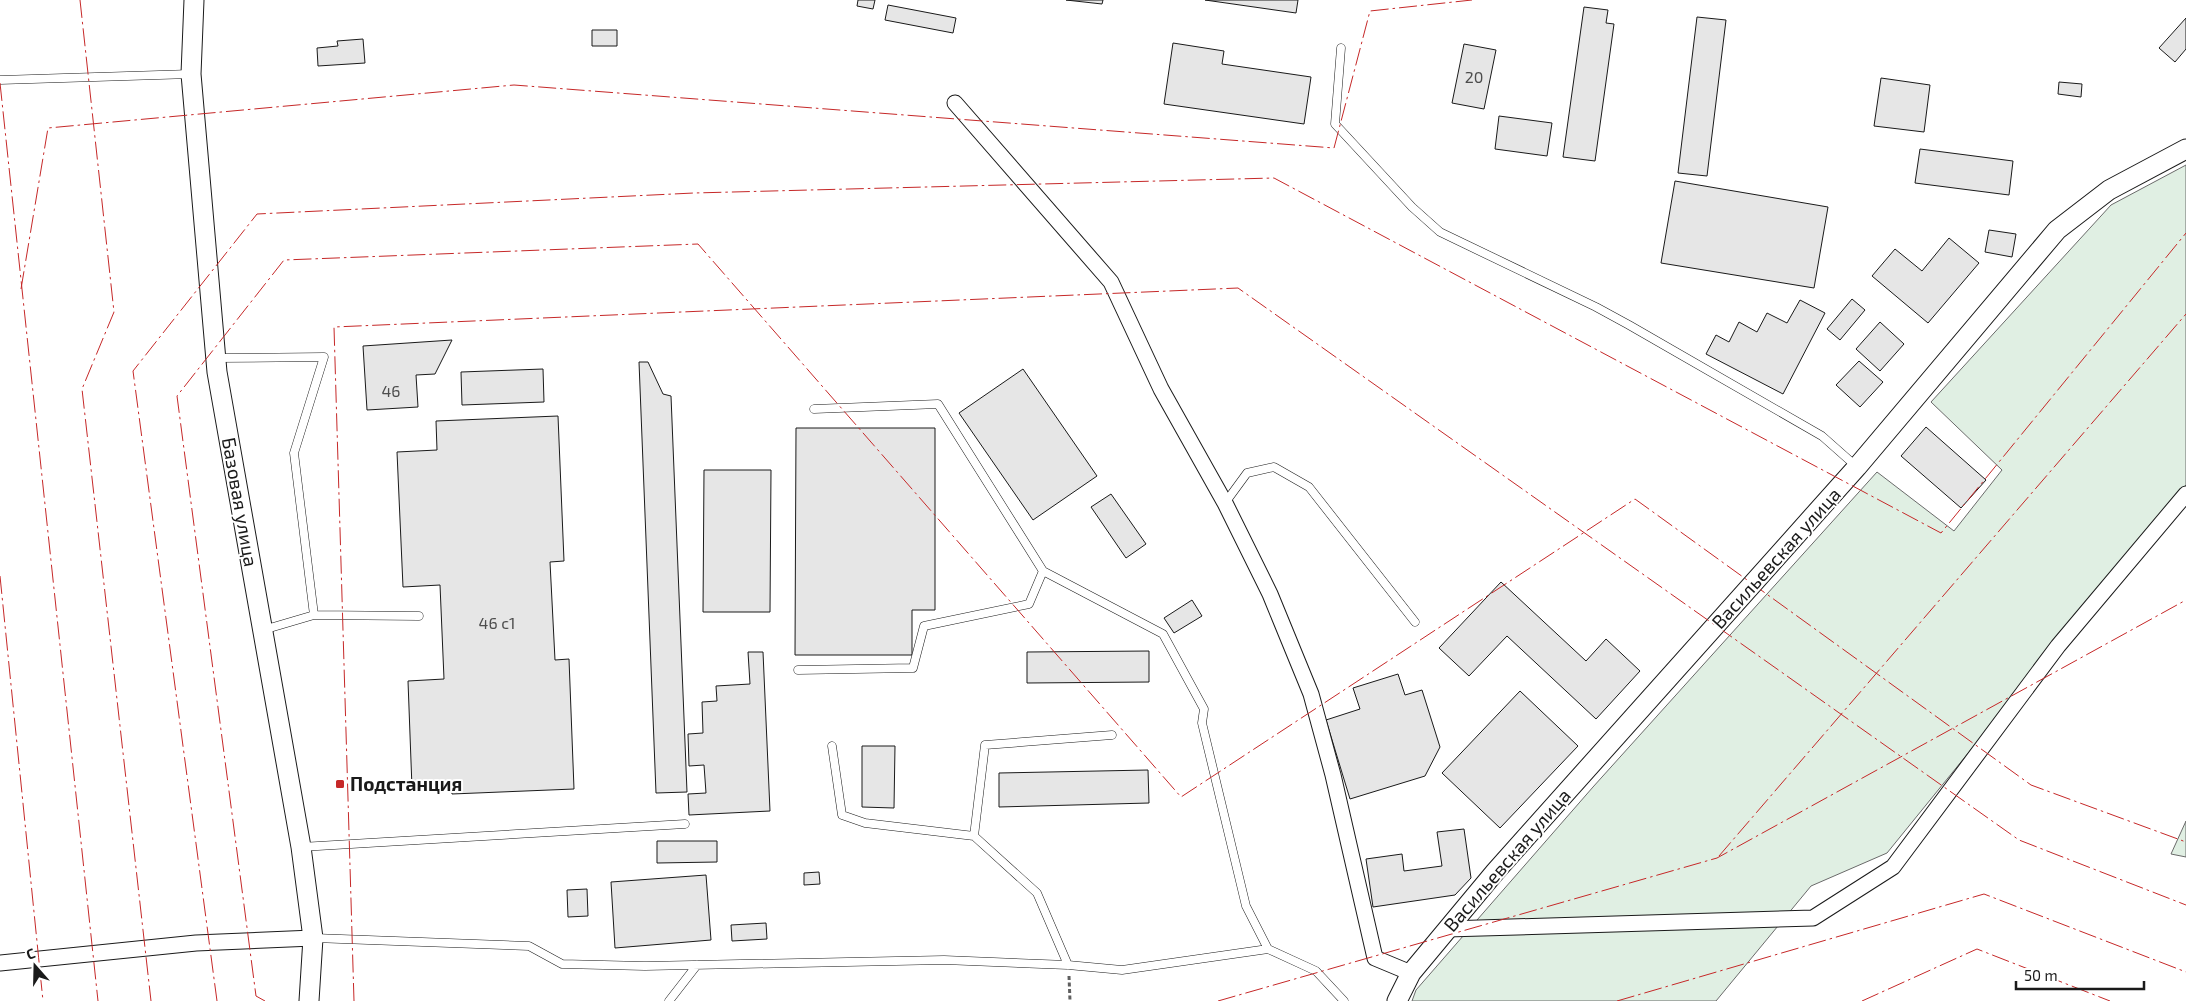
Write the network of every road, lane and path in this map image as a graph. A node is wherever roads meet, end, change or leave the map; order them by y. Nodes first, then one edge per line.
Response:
1 (194, 0) edge
2 (1341, 48) dead end
3 (191, 74) junction
4 (0, 80) edge
5 (954, 103) dead end
6 (2186, 149) edge
7 (216, 358) junction
8 (814, 409) dead end
9 (1857, 467) junction
10 (2186, 494) edge
11 (1225, 503) junction
12 (1044, 571) junction
13 (314, 616) junction
14 (418, 616) dead end
15 (1415, 622) dead end
16 (263, 630) junction
17 (798, 670) dead end
18 (1112, 735) dead end
19 (832, 746) dead end
20 (685, 824) dead end
21 (974, 836) junction
22 (301, 847) junction
23 (1447, 929) junction
24 (313, 938) junction
25 (1268, 949) junction
26 (0, 963) edge
27 (697, 965) junction
28 (1068, 965) junction
29 (1411, 973) junction
30 (310, 1001) edge
31 (669, 1001) edge
32 (1070, 1001) edge
33 (1344, 1001) edge
34 (1397, 1001) edge

1 - 3 street, Базовая улица
2 - 9 lane
3 - 4 lane
3 - 7 street, Базовая улица
5 - 11 street
6 - 9 street, Васильевская улица
7 - 13 lane
7 - 16 street, Базовая улица
8 - 12 lane
9 - 23 street, Васильевская улица
10 - 23 street
11 - 15 lane
11 - 29 street
12 - 17 lane
12 - 25 lane
13 - 14 lane
13 - 16 lane
16 - 22 street, Базовая улица
18 - 21 lane
19 - 21 lane
20 - 22 lane
21 - 28 lane
22 - 24 street, Базовая улица
23 - 29 street, Васильевская улица
24 - 26 street
24 - 27 lane
24 - 30 street, Базовая улица
25 - 28 lane
25 - 33 lane
27 - 28 lane
27 - 31 lane
28 - 32 path
29 - 34 street, Васильевская улица

